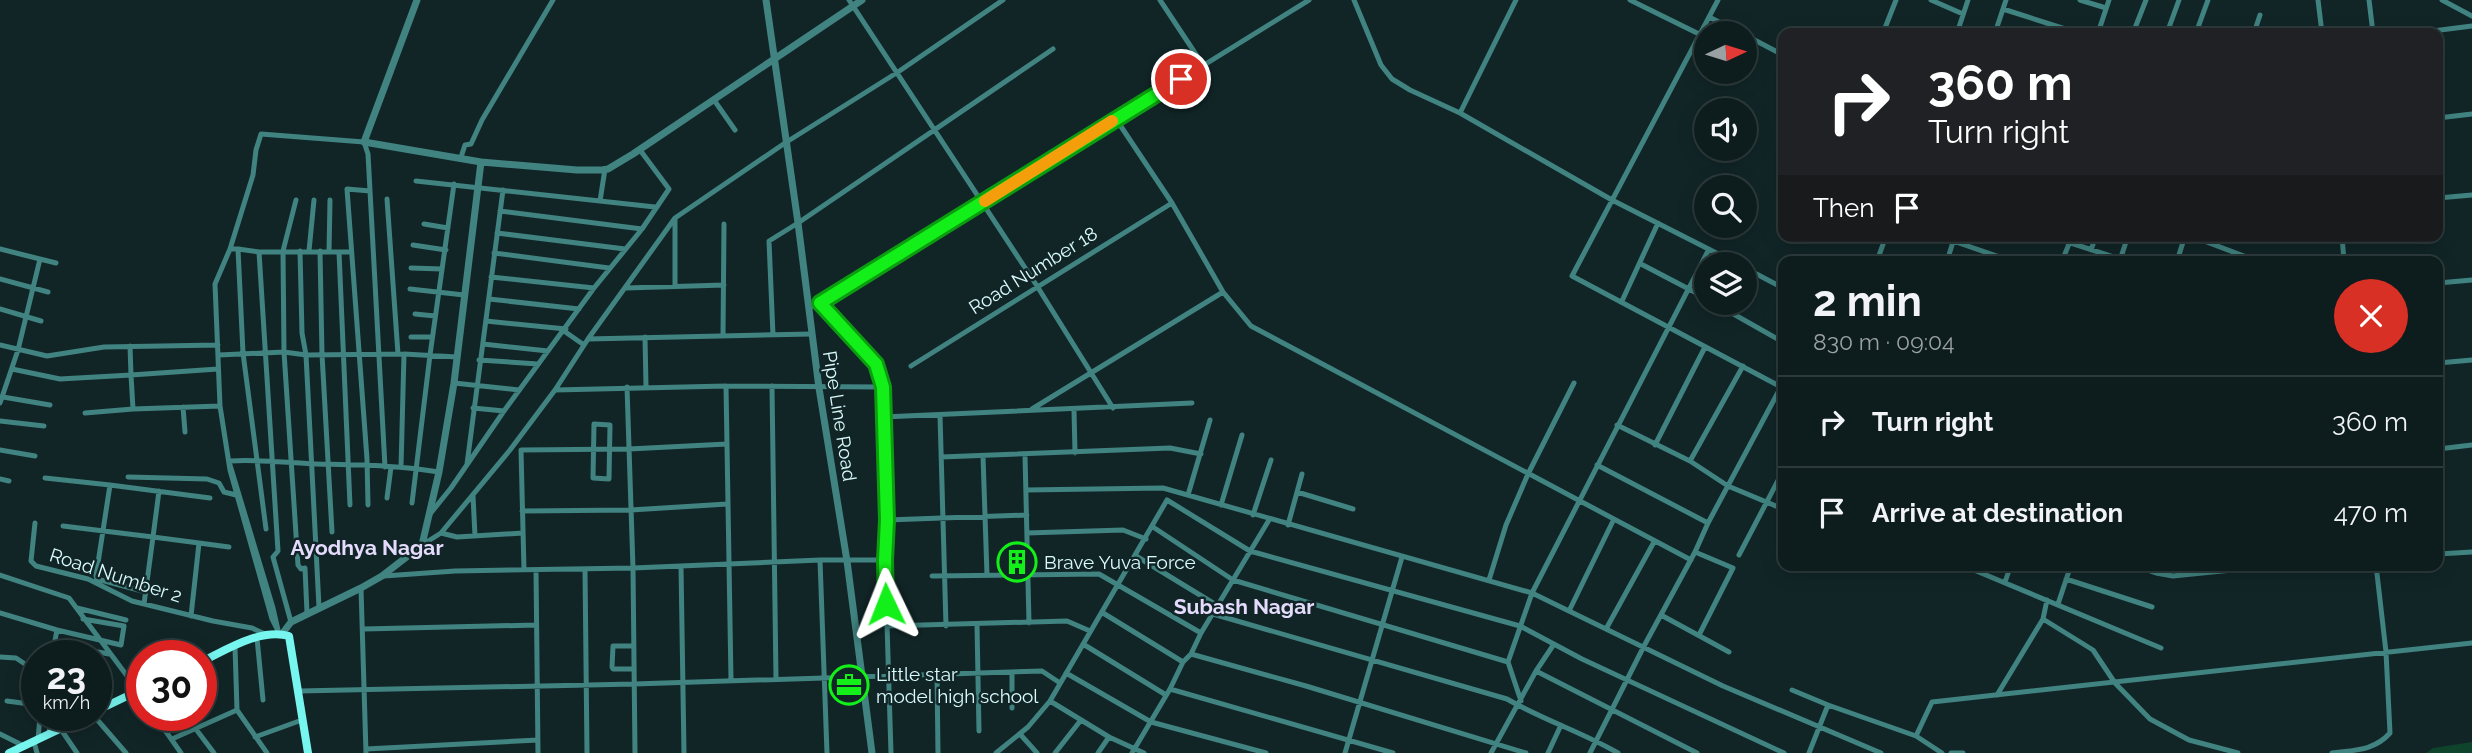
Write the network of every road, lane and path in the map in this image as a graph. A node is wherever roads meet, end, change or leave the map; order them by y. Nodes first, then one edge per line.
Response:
1 (417, 0) edge
2 (553, 0) edge
3 (766, 0) edge
4 (862, 0) edge
5 (1003, 0) edge
6 (1160, 0) edge
7 (1309, 0) edge
8 (1355, 0) edge
9 (1516, 0) edge
10 (1630, 0) edge
11 (1718, 0) edge
12 (1896, 0) edge
13 (1931, 0) edge
14 (1968, 0) edge
15 (2006, 0) edge
16 (2080, 0) edge
17 (2109, 0) edge
18 (2146, 0) edge
19 (2178, 0) edge
20 (2208, 0) edge
21 (2318, 0) edge
22 (2369, 0) edge
23 (2442, 0) edge
24 (851, 3) edge
25 (2106, 8) junction
26 (2003, 9) junction
27 (1963, 14) junction
28 (2260, 16) dead end
29 (2472, 16) edge
30 (1709, 17) junction
31 (1707, 21) edge
32 (1717, 21) edge
33 (2472, 26) edge
34 (1885, 28) edge
35 (1959, 28) edge
36 (1997, 28) edge
37 (2062, 28) edge
38 (2100, 28) edge
39 (2135, 28) edge
40 (2169, 28) edge
41 (2198, 28) edge
42 (2256, 28) edge
43 (2321, 28) edge
44 (2372, 28) edge
45 (2443, 30) edge
46 (1694, 32) edge
47 (1757, 41) edge
48 (1694, 44) edge
49 (1053, 50) dead end
50 (1778, 52) edge
51 (775, 57) junction
52 (1203, 65) junction
53 (898, 72) junction
54 (714, 100) junction
55 (1460, 113) junction
56 (2472, 114) edge
57 (2443, 117) edge
58 (1116, 119) junction
59 (935, 129) junction
60 (735, 130) dead end
61 (364, 142) junction
62 (786, 143) junction
63 (640, 150) junction
64 (461, 157) junction
65 (481, 162) junction
66 (606, 169) junction
67 (416, 181) dead end
68 (454, 184) junction
69 (477, 187) junction
70 (503, 190) junction
71 (370, 191) junction
72 (2472, 195) edge
73 (2443, 198) edge
74 (387, 199) dead end
75 (296, 200) dead end
76 (314, 200) dead end
77 (330, 200) dead end
78 (1612, 200) junction
79 (600, 201) junction
80 (982, 203) junction
81 (1172, 203) junction
82 (655, 207) junction
83 (500, 211) junction
84 (675, 218) junction
85 (798, 223) junction
86 (1658, 223) junction
87 (424, 224) dead end
88 (724, 224) dead end
89 (448, 228) junction
90 (642, 229) junction
91 (497, 233) junction
92 (1953, 242) joint
93 (2066, 242) edge
94 (2094, 242) edge
95 (2207, 242) edge
96 (2069, 243) junction
97 (413, 246) dead end
98 (230, 248) junction
99 (0, 249) edge
100 (238, 249) junction
101 (625, 249) junction
102 (1709, 249) junction
103 (446, 250) junction
104 (2091, 250) junction
105 (283, 251) junction
106 (300, 251) junction
107 (309, 251) junction
108 (320, 251) junction
109 (329, 251) junction
110 (259, 252) junction
111 (339, 252) junction
112 (351, 252) junction
113 (1715, 252) edge
114 (494, 253) junction
115 (1949, 256) edge
116 (1996, 256) edge
117 (2064, 256) edge
118 (2108, 256) edge
119 (2244, 256) edge
120 (40, 259) junction
121 (56, 263) dead end
122 (1641, 264) junction
123 (411, 268) dead end
124 (610, 268) junction
125 (442, 269) junction
126 (1757, 274) edge
127 (491, 277) junction
128 (0, 279) edge
129 (2472, 279) edge
130 (2443, 282) edge
131 (724, 285) junction
132 (1778, 285) edge
133 (675, 286) junction
134 (1037, 286) junction
135 (33, 288) junction
136 (594, 288) junction
137 (626, 288) junction
138 (410, 289) dead end
139 (1689, 289) junction
140 (48, 292) dead end
141 (1223, 292) junction
142 (1694, 292) edge
143 (439, 293) junction
144 (464, 295) junction
145 (489, 299) junction
146 (1622, 301) junction
147 (820, 303) junction
148 (809, 308) junction
149 (0, 309) edge
150 (579, 309) junction
151 (415, 314) dead end
152 (1735, 315) edge
153 (435, 316) junction
154 (26, 317) junction
155 (41, 321) dead end
156 (486, 321) junction
157 (1667, 327) junction
158 (565, 330) junction
159 (812, 334) junction
160 (773, 335) junction
161 (723, 336) junction
162 (411, 337) dead end
163 (432, 337) junction
164 (645, 337) junction
165 (588, 338) junction
166 (1778, 339) edge
167 (483, 344) junction
168 (0, 345) edge
169 (218, 345) junction
170 (584, 345) junction
171 (130, 346) junction
172 (1705, 347) junction
173 (18, 350) junction
174 (548, 351) junction
175 (265, 352) junction
176 (284, 352) junction
177 (243, 353) junction
178 (342, 354) junction
179 (360, 354) junction
180 (379, 354) junction
181 (401, 354) junction
182 (219, 355) junction
183 (306, 355) junction
184 (322, 355) junction
185 (430, 355) junction
186 (457, 357) junction
187 (480, 360) junction
188 (2472, 360) edge
189 (2443, 363) edge
190 (538, 364) junction
191 (911, 366) dead end
192 (1743, 366) junction
193 (12, 369) junction
194 (218, 369) junction
195 (1091, 371) junction
196 (131, 374) junction
197 (454, 383) junction
198 (1574, 383) dead end
199 (1778, 384) edge
200 (476, 385) junction
201 (726, 386) junction
202 (772, 386) junction
203 (627, 387) junction
204 (646, 387) junction
205 (883, 387) junction
206 (819, 388) junction
207 (519, 390) junction
208 (555, 390) junction
209 (1778, 395) edge
210 (1, 400) edge
211 (1192, 403) dead end
212 (50, 405) dead end
213 (220, 406) junction
214 (183, 407) junction
215 (473, 408) junction
216 (1113, 408) junction
217 (133, 409) junction
218 (1031, 410) junction
219 (1074, 410) junction
220 (504, 411) junction
221 (85, 413) dead end
222 (940, 415) junction
223 (883, 417) junction
224 (1210, 420) dead end
225 (0, 421) edge
226 (1617, 425) junction
227 (44, 426) dead end
228 (185, 432) dead end
229 (1242, 435) dead end
230 (727, 444) junction
231 (1654, 445) junction
232 (2472, 445) edge
233 (2443, 448) edge
234 (593, 449) junction
235 (610, 449) junction
236 (629, 449) junction
237 (0, 450) edge
238 (510, 450) junction
239 (521, 450) junction
240 (1075, 453) junction
241 (1201, 454) junction
242 (1025, 455) junction
243 (35, 456) dead end
244 (983, 456) junction
245 (941, 457) junction
246 (256, 459) junction
247 (273, 460) junction
248 (1271, 460) dead end
249 (1690, 461) junction
250 (291, 462) junction
251 (230, 463) junction
252 (350, 463) junction
253 (311, 464) junction
254 (330, 464) junction
255 (367, 464) junction
256 (467, 465) junction
257 (1597, 465) junction
258 (388, 467) junction
259 (401, 467) junction
260 (416, 468) junction
261 (439, 472) junction
262 (1302, 474) dead end
263 (1528, 474) junction
264 (128, 477) dead end
265 (44, 478) dead end
266 (0, 479) edge
267 (9, 481) dead end
268 (1778, 482) edge
269 (110, 485) junction
270 (1728, 486) junction
271 (1026, 490) junction
272 (159, 491) junction
273 (1172, 491) junction
274 (1297, 492) junction
275 (236, 495) junction
276 (473, 495) junction
277 (1188, 495) junction
278 (210, 498) dead end
279 (387, 498) dead end
280 (1167, 500) junction
281 (1579, 500) junction
282 (412, 503) dead end
283 (727, 504) junction
284 (1768, 504) junction
285 (350, 505) dead end
286 (368, 505) dead end
287 (1221, 505) junction
288 (1778, 507) edge
289 (1353, 509) dead end
290 (631, 510) junction
291 (522, 511) junction
292 (1027, 515) junction
293 (1253, 515) junction
294 (986, 516) junction
295 (428, 517) junction
296 (943, 517) junction
297 (1614, 519) junction
298 (887, 520) junction
299 (1269, 520) junction
300 (35, 523) dead end
301 (1708, 523) junction
302 (1288, 525) junction
303 (63, 526) dead end
304 (1153, 527) junction
305 (266, 529) dead end
306 (102, 532) junction
307 (332, 532) dead end
308 (441, 533) junction
309 (523, 533) junction
310 (1027, 533) junction
311 (475, 536) junction
312 (153, 537) junction
313 (1146, 539) junction
314 (1654, 542) junction
315 (199, 543) junction
316 (422, 545) junction
317 (229, 547) dead end
318 (1250, 551) junction
319 (1695, 552) junction
320 (2472, 552) edge
321 (2443, 554) edge
322 (1740, 555) dead end
323 (1136, 556) junction
324 (1402, 557) junction
325 (820, 559) junction
326 (885, 560) junction
327 (1691, 560) junction
328 (847, 561) junction
329 (775, 563) junction
330 (728, 564) junction
331 (681, 566) junction
332 (633, 568) junction
333 (585, 569) junction
334 (524, 570) junction
335 (536, 570) junction
336 (1977, 571) edge
337 (2009, 571) edge
338 (2069, 571) edge
339 (2150, 571) edge
340 (2222, 571) edge
341 (2377, 571) edge
342 (0, 575) edge
343 (987, 575) junction
344 (1027, 575) junction
345 (382, 576) junction
346 (932, 576) dead end
347 (943, 576) junction
348 (2066, 579) junction
349 (1233, 580) junction
350 (1489, 580) junction
351 (2005, 582) junction
352 (1120, 584) junction
353 (361, 588) junction
354 (1392, 591) junction
355 (146, 592) junction
356 (1532, 593) junction
357 (2047, 600) junction
358 (144, 604) junction
359 (2058, 604) junction
360 (1218, 606) junction
361 (319, 607) junction
362 (2152, 607) dead end
363 (77, 608) junction
364 (1569, 611) junction
365 (1102, 612) junction
366 (0, 613) edge
367 (307, 613) junction
368 (1213, 614) junction
369 (1661, 615) junction
370 (191, 616) junction
371 (83, 618) junction
372 (2043, 619) junction
373 (126, 620) dead end
374 (291, 622) junction
375 (1029, 624) junction
376 (536, 625) junction
377 (976, 625) junction
378 (887, 626) junction
379 (946, 626) junction
380 (1382, 626) junction
381 (1520, 626) junction
382 (364, 629) junction
383 (1606, 629) junction
384 (57, 630) junction
385 (1090, 631) junction
386 (279, 633) junction
387 (1201, 633) junction
388 (1699, 635) junction
389 (268, 636) junction
390 (257, 638) junction
391 (55, 640) edge
392 (96, 640) edge
393 (99, 640) edge
394 (112, 643) edge
395 (1083, 643) junction
396 (2472, 643) edge
397 (1554, 644) junction
398 (633, 646) junction
399 (1644, 646) junction
400 (234, 647) junction
401 (2161, 648) dead end
402 (1728, 652) dead end
403 (2386, 652) junction
404 (1191, 654) junction
405 (217, 655) edge
406 (0, 657) edge
407 (112, 658) edge
408 (1373, 659) junction
409 (21, 662) edge
410 (1183, 662) junction
411 (1508, 662) junction
412 (633, 666) junction
413 (1536, 671) junction
414 (1013, 672) junction
415 (978, 673) junction
416 (1066, 673) junction
417 (126, 674) edge
418 (937, 674) junction
419 (862, 675) junction
420 (890, 675) junction
421 (824, 678) junction
422 (776, 679) junction
423 (731, 680) junction
424 (1628, 681) junction
425 (682, 682) junction
426 (2115, 682) junction
427 (1060, 683) junction
428 (586, 684) junction
429 (634, 684) junction
430 (538, 685) junction
431 (365, 690) junction
432 (1792, 690) dead end
433 (299, 691) junction
434 (1168, 692) junction
435 (1997, 695) junction
436 (7, 701) dead end
437 (263, 701) dead end
438 (1050, 701) junction
439 (1359, 702) junction
440 (21, 703) edge
441 (1520, 703) junction
442 (1828, 705) junction
443 (1013, 708) dead end
444 (237, 710) junction
445 (1611, 711) junction
446 (217, 720) edge
447 (302, 720) junction
448 (1081, 720) junction
449 (1150, 722) junction
450 (1561, 725) junction
451 (1819, 729) junction
452 (38, 731) edge
453 (49, 731) edge
454 (55, 731) edge
455 (63, 731) edge
456 (109, 731) edge
457 (166, 731) edge
458 (192, 731) edge
459 (198, 731) edge
460 (979, 731) dead end
461 (0, 734) edge
462 (49, 734) junction
463 (1020, 734) junction
464 (1916, 736) junction
465 (255, 737) junction
466 (1109, 737) junction
467 (172, 739) junction
468 (538, 740) junction
469 (1348, 740) junction
470 (36, 741) junction
471 (1596, 741) junction
472 (1496, 744) junction
473 (24, 747) junction
474 (306, 750) edge
475 (366, 751) edge
476 (1133, 752) edge
477 (9, 753) edge
478 (37, 753) edge
479 (77, 753) edge
480 (126, 753) edge
481 (181, 753) edge
482 (214, 753) edge
483 (267, 753) edge
484 (538, 753) edge
485 (587, 753) edge
486 (635, 753) edge
487 (684, 753) edge
488 (827, 753) edge
489 (872, 753) edge
490 (891, 753) edge
491 (939, 753) edge
492 (996, 753) edge
493 (1037, 753) edge
494 (1055, 753) edge
495 (1098, 753) edge
496 (1144, 753) edge
497 (1266, 753) edge
498 (1345, 753) edge
499 (1394, 753) edge
500 (1491, 753) edge
501 (1526, 753) edge
502 (1548, 753) edge
503 (1590, 753) edge
504 (1618, 753) edge
505 (1697, 753) edge
506 (1784, 753) edge
507 (1809, 753) edge
508 (1881, 753) edge
509 (1942, 753) edge
510 (1951, 753) edge
511 (1963, 753) edge
512 (2238, 753) edge
513 (2332, 753) edge

1 - 61 street
2 - 64 street
3 - 51 street, Pipe Line Road
4 - 24 street
5 - 53 street
6 - 52 street
7 - 52 street
8 - 55 street
9 - 55 street
10 - 46 street
11 - 30 street
12 - 34 street
13 - 27 street
14 - 27 street
15 - 26 street
16 - 25 street
17 - 25 street
18 - 39 street
19 - 40 street
20 - 41 street
21 - 43 street
22 - 44 street
23 - 29 street
24 - 51 street
24 - 53 street
25 - 38 street
26 - 36 street
26 - 37 street
27 - 35 street
28 - 42 street
30 - 31 street
30 - 32 street
33 - 45 street
47 - 50 street
48 - 78 street
49 - 59 street
51 - 54 street
51 - 62 street, Pipe Line Road
52 - 58 street
53 - 59 street
53 - 62 street
54 - 60 street
54 - 63 street
55 - 78 street
56 - 57 street
58 - 80 street
58 - 81 street
59 - 80 street
59 - 85 street
61 - 64 street
61 - 71 street
61 - 98 street
62 - 84 street
62 - 85 street, Pipe Line Road
63 - 66 street
63 - 82 street
64 - 65 street
65 - 66 street
65 - 69 street
66 - 79 street
67 - 68 street
68 - 69 street
68 - 89 street
69 - 70 street
69 - 144 street
70 - 79 street
70 - 83 street
71 - 112 street
71 - 180 street
72 - 73 street
74 - 181 street
75 - 105 street
76 - 107 street
77 - 109 street
78 - 86 street
78 - 146 street
79 - 82 street
80 - 134 street
80 - 147 street
81 - 134 street, Road Number 18
81 - 141 street
82 - 90 street
83 - 90 street
83 - 91 street
84 - 133 street
84 - 137 street
85 - 148 street, Pipe Line Road
85 - 160 street
86 - 102 street
86 - 122 street
87 - 89 street
88 - 131 street
89 - 103 street
90 - 101 street
91 - 101 street
91 - 114 street
92 - 115 street
92 - 116 street
93 - 96 street
94 - 104 street
95 - 119 street
96 - 104 street
96 - 117 street
97 - 103 street
98 - 100 street
98 - 169 street
99 - 120 street
100 - 110 street
100 - 177 street
101 - 124 street
102 - 113 street
102 - 139 street
103 - 125 street
104 - 118 street
105 - 106 street
105 - 110 street
105 - 176 street
106 - 107 street
106 - 183 street
107 - 108 street
108 - 109 street
108 - 184 street
109 - 111 street
110 - 175 street
111 - 112 street
111 - 178 street
112 - 179 street
114 - 124 street
114 - 127 street
120 - 121 street
120 - 135 street
122 - 139 street
122 - 146 street
123 - 125 street
124 - 136 street
125 - 143 street
126 - 132 street
127 - 136 street
127 - 145 street
128 - 135 street
129 - 130 street
131 - 133 street
131 - 161 street
133 - 137 street
134 - 191 street, Road Number 18
134 - 195 street
135 - 140 street
135 - 154 street
136 - 150 street
137 - 165 street
138 - 143 street
139 - 142 street
139 - 157 street
141 - 195 street
141 - 263 street
143 - 144 street
143 - 153 street
144 - 186 street
145 - 150 street
145 - 156 street
146 - 157 street
147 - 148 street
147 - 205 street
148 - 159 street, Pipe Line Road
149 - 154 street
150 - 158 street
151 - 153 street
152 - 166 street
153 - 163 street
154 - 155 street
154 - 173 street
156 - 158 street
156 - 167 street
157 - 172 street
157 - 226 street
158 - 170 street
158 - 174 street
159 - 160 street
159 - 206 street, Pipe Line Road
160 - 161 street
161 - 164 street
162 - 163 street
163 - 185 street
164 - 165 street
164 - 204 street
165 - 170 street
167 - 174 street
167 - 187 street
168 - 173 street
169 - 171 street
169 - 182 street
170 - 208 street
171 - 173 street
171 - 196 street
172 - 192 street
172 - 231 street
173 - 193 street
174 - 190 street
175 - 176 street
175 - 177 street
175 - 247 street
176 - 183 street
176 - 250 street
177 - 182 street
177 - 246 street
178 - 179 street
178 - 184 street
178 - 252 street
179 - 180 street
179 - 255 street
180 - 181 street
180 - 258 street
181 - 185 street
181 - 259 street
182 - 194 street
183 - 184 street
183 - 253 street
184 - 254 street
185 - 186 street
185 - 260 street
186 - 197 street
187 - 190 street
187 - 200 street
188 - 189 street
190 - 207 street
192 - 199 street
192 - 249 street
193 - 196 street
193 - 210 street
194 - 196 street
194 - 213 street
195 - 216 street
195 - 218 street
196 - 217 street
197 - 200 street
197 - 261 street
198 - 263 street
200 - 207 street
200 - 215 street
201 - 202 street
201 - 204 street
201 - 230 street
202 - 206 street
202 - 329 street
203 - 204 street
203 - 208 street
203 - 236 street
205 - 206 street
205 - 223 street
206 - 328 street, Pipe Line Road
207 - 220 street
208 - 238 street
209 - 270 street
210 - 212 street
211 - 216 street
213 - 214 street
213 - 251 street
214 - 217 street
214 - 228 street
215 - 220 street
215 - 256 street
216 - 219 street
217 - 221 street
218 - 219 street
218 - 222 street
219 - 240 street
220 - 256 street
222 - 223 street
222 - 245 street
223 - 298 street
224 - 241 street
225 - 227 street
226 - 231 street
226 - 257 street
229 - 287 street
230 - 236 street
230 - 283 street
231 - 249 street
232 - 233 street
234 - 235 street
234 - 235 street
234 - 235 street
234 - 239 street
235 - 236 street
236 - 290 street
237 - 243 street
238 - 239 street
238 - 276 street
239 - 291 street
240 - 241 street
240 - 242 street
241 - 277 street
242 - 244 street
242 - 271 street
244 - 245 street
244 - 294 street
245 - 296 street
246 - 247 street
246 - 251 street
246 - 305 street
247 - 250 street
247 - 374 street
248 - 293 street
249 - 270 street
250 - 253 street
250 - 367 street
251 - 275 street
251 - 386 street
252 - 254 street
252 - 255 street
252 - 285 street
253 - 254 street
253 - 361 street
254 - 307 street
255 - 258 street
255 - 286 street
256 - 295 street
257 - 281 street
257 - 301 street
258 - 259 street
258 - 279 street
259 - 260 street
260 - 261 street
260 - 282 street
261 - 295 street
262 - 274 street
263 - 281 street
263 - 350 street
264 - 275 street
265 - 269 street
266 - 267 street
268 - 284 street
269 - 272 street
269 - 306 street
270 - 284 street
270 - 301 street
271 - 273 street
271 - 292 street
272 - 278 street
272 - 312 street
273 - 277 street
273 - 280 street
274 - 289 street
274 - 302 street
275 - 386 street
276 - 308 street
276 - 311 street
277 - 287 street
280 - 304 street
280 - 318 street
281 - 297 street
281 - 356 street
283 - 290 street
283 - 330 street
284 - 288 street
284 - 322 street
287 - 293 street
290 - 291 street
290 - 332 street
291 - 309 street
292 - 294 street
292 - 310 street
293 - 299 street
294 - 296 street
294 - 343 street
295 - 316 street
296 - 298 street
296 - 347 street
297 - 314 street
297 - 364 street
298 - 326 street
299 - 302 street
299 - 318 street
300 - 358 street, Road Number 2
301 - 319 street
302 - 324 street
303 - 306 street
304 - 313 street
304 - 349 street
306 - 312 street
306 - 355 street
308 - 311 street
308 - 316 street
309 - 311 street
309 - 334 street
310 - 313 street
310 - 344 street
312 - 315 street
312 - 355 street
313 - 323 street
314 - 327 street
314 - 383 street
315 - 317 street
315 - 370 street
316 - 345 street
318 - 349 street
318 - 354 street
319 - 327 street
319 - 388 street
320 - 321 street
323 - 352 street
323 - 360 street
324 - 350 street
324 - 354 street
325 - 328 street
325 - 329 street
325 - 421 street
326 - 328 street
326 - 378 street
327 - 369 street
328 - 419 street, Pipe Line Road
329 - 330 street
329 - 422 street
330 - 331 street
330 - 423 street
331 - 332 street
331 - 425 street
332 - 333 street
332 - 398 street
333 - 335 street
333 - 428 street
334 - 335 street
334 - 345 street
335 - 376 street
336 - 351 street
337 - 351 street
338 - 348 street
339 - 340 street
341 - 403 street
342 - 363 street
343 - 344 street
343 - 347 street
344 - 352 street
344 - 375 street
345 - 353 street
346 - 347 street
347 - 379 street
348 - 359 street
348 - 362 street
349 - 360 street
349 - 380 street
350 - 356 street
351 - 357 street
352 - 365 street
352 - 387 street
353 - 361 street
353 - 382 street
354 - 380 street
354 - 381 street
355 - 358 street
356 - 364 street
356 - 381 street
357 - 359 street
357 - 372 street
358 - 370 street, Road Number 2
359 - 401 street
360 - 368 street
361 - 367 street
363 - 371 street
363 - 373 street
364 - 383 street
365 - 385 street
365 - 410 street
366 - 384 street
367 - 374 street
368 - 387 street
368 - 408 street
369 - 388 street
369 - 399 street
370 - 389 street, Road Number 2
371 - 393 street
371 - 394 street
372 - 426 street
372 - 435 street
374 - 386 street
375 - 377 street
375 - 385 street
376 - 382 street
376 - 430 street
377 - 379 street
377 - 415 street
378 - 379 street
378 - 420 street
380 - 408 street
380 - 411 street
381 - 397 street
381 - 411 street
382 - 431 street
383 - 399 street
384 - 391 street
384 - 392 street
385 - 395 street
386 - 389 main road
386 - 433 main road
387 - 404 street
388 - 402 street
389 - 390 main road
390 - 400 main road
390 - 437 street
395 - 416 street
395 - 434 street
396 - 403 street
397 - 413 street
397 - 424 street
398 - 412 street
398 - 412 street
399 - 424 street
399 - 451 street
400 - 405 main road
400 - 444 street
403 - 426 street
403 - 513 street
404 - 410 street
404 - 439 street
406 - 409 street
407 - 417 street
408 - 439 street
408 - 441 street
410 - 434 street
411 - 441 street
412 - 429 street
413 - 441 street
413 - 445 street
414 - 415 street
414 - 427 street
414 - 443 street
415 - 418 street
415 - 460 street
416 - 427 street
416 - 449 street
418 - 420 street
418 - 491 street
419 - 420 street
419 - 421 street
419 - 489 street, Pipe Line Road
420 - 490 street
421 - 422 street
421 - 488 street
422 - 423 street
423 - 425 street
424 - 445 street
424 - 506 street
425 - 429 street
425 - 487 street
426 - 435 street
426 - 512 street
427 - 438 street
428 - 429 street
428 - 430 street
428 - 485 street
429 - 486 street
430 - 431 street
430 - 468 street
431 - 433 street
431 - 475 street
432 - 442 street
433 - 447 main road
434 - 449 street
434 - 469 street
435 - 464 street
436 - 440 street
438 - 448 street
438 - 463 street
439 - 469 street
439 - 472 street
441 - 450 street
441 - 472 street
442 - 451 street
442 - 464 street
444 - 446 street
444 - 465 street
445 - 471 street
445 - 505 street
447 - 465 street
447 - 474 main road
448 - 466 street
448 - 494 street
449 - 476 street
449 - 497 street
450 - 471 street
450 - 502 street
451 - 507 street
451 - 508 street
452 - 470 street
453 - 462 street
454 - 462 main road
455 - 479 street
456 - 480 street
457 - 467 street
458 - 467 street
459 - 482 street
461 - 473 street
462 - 470 main road
463 - 492 street
463 - 493 street
464 - 509 street
465 - 483 street
466 - 476 street
466 - 495 street
467 - 481 street
468 - 475 street
468 - 484 street
469 - 498 street
469 - 499 street
470 - 473 main road
470 - 478 street
471 - 503 street
471 - 504 street
472 - 500 street
472 - 501 street
473 - 477 main road
476 - 496 street
510 - 511 street

